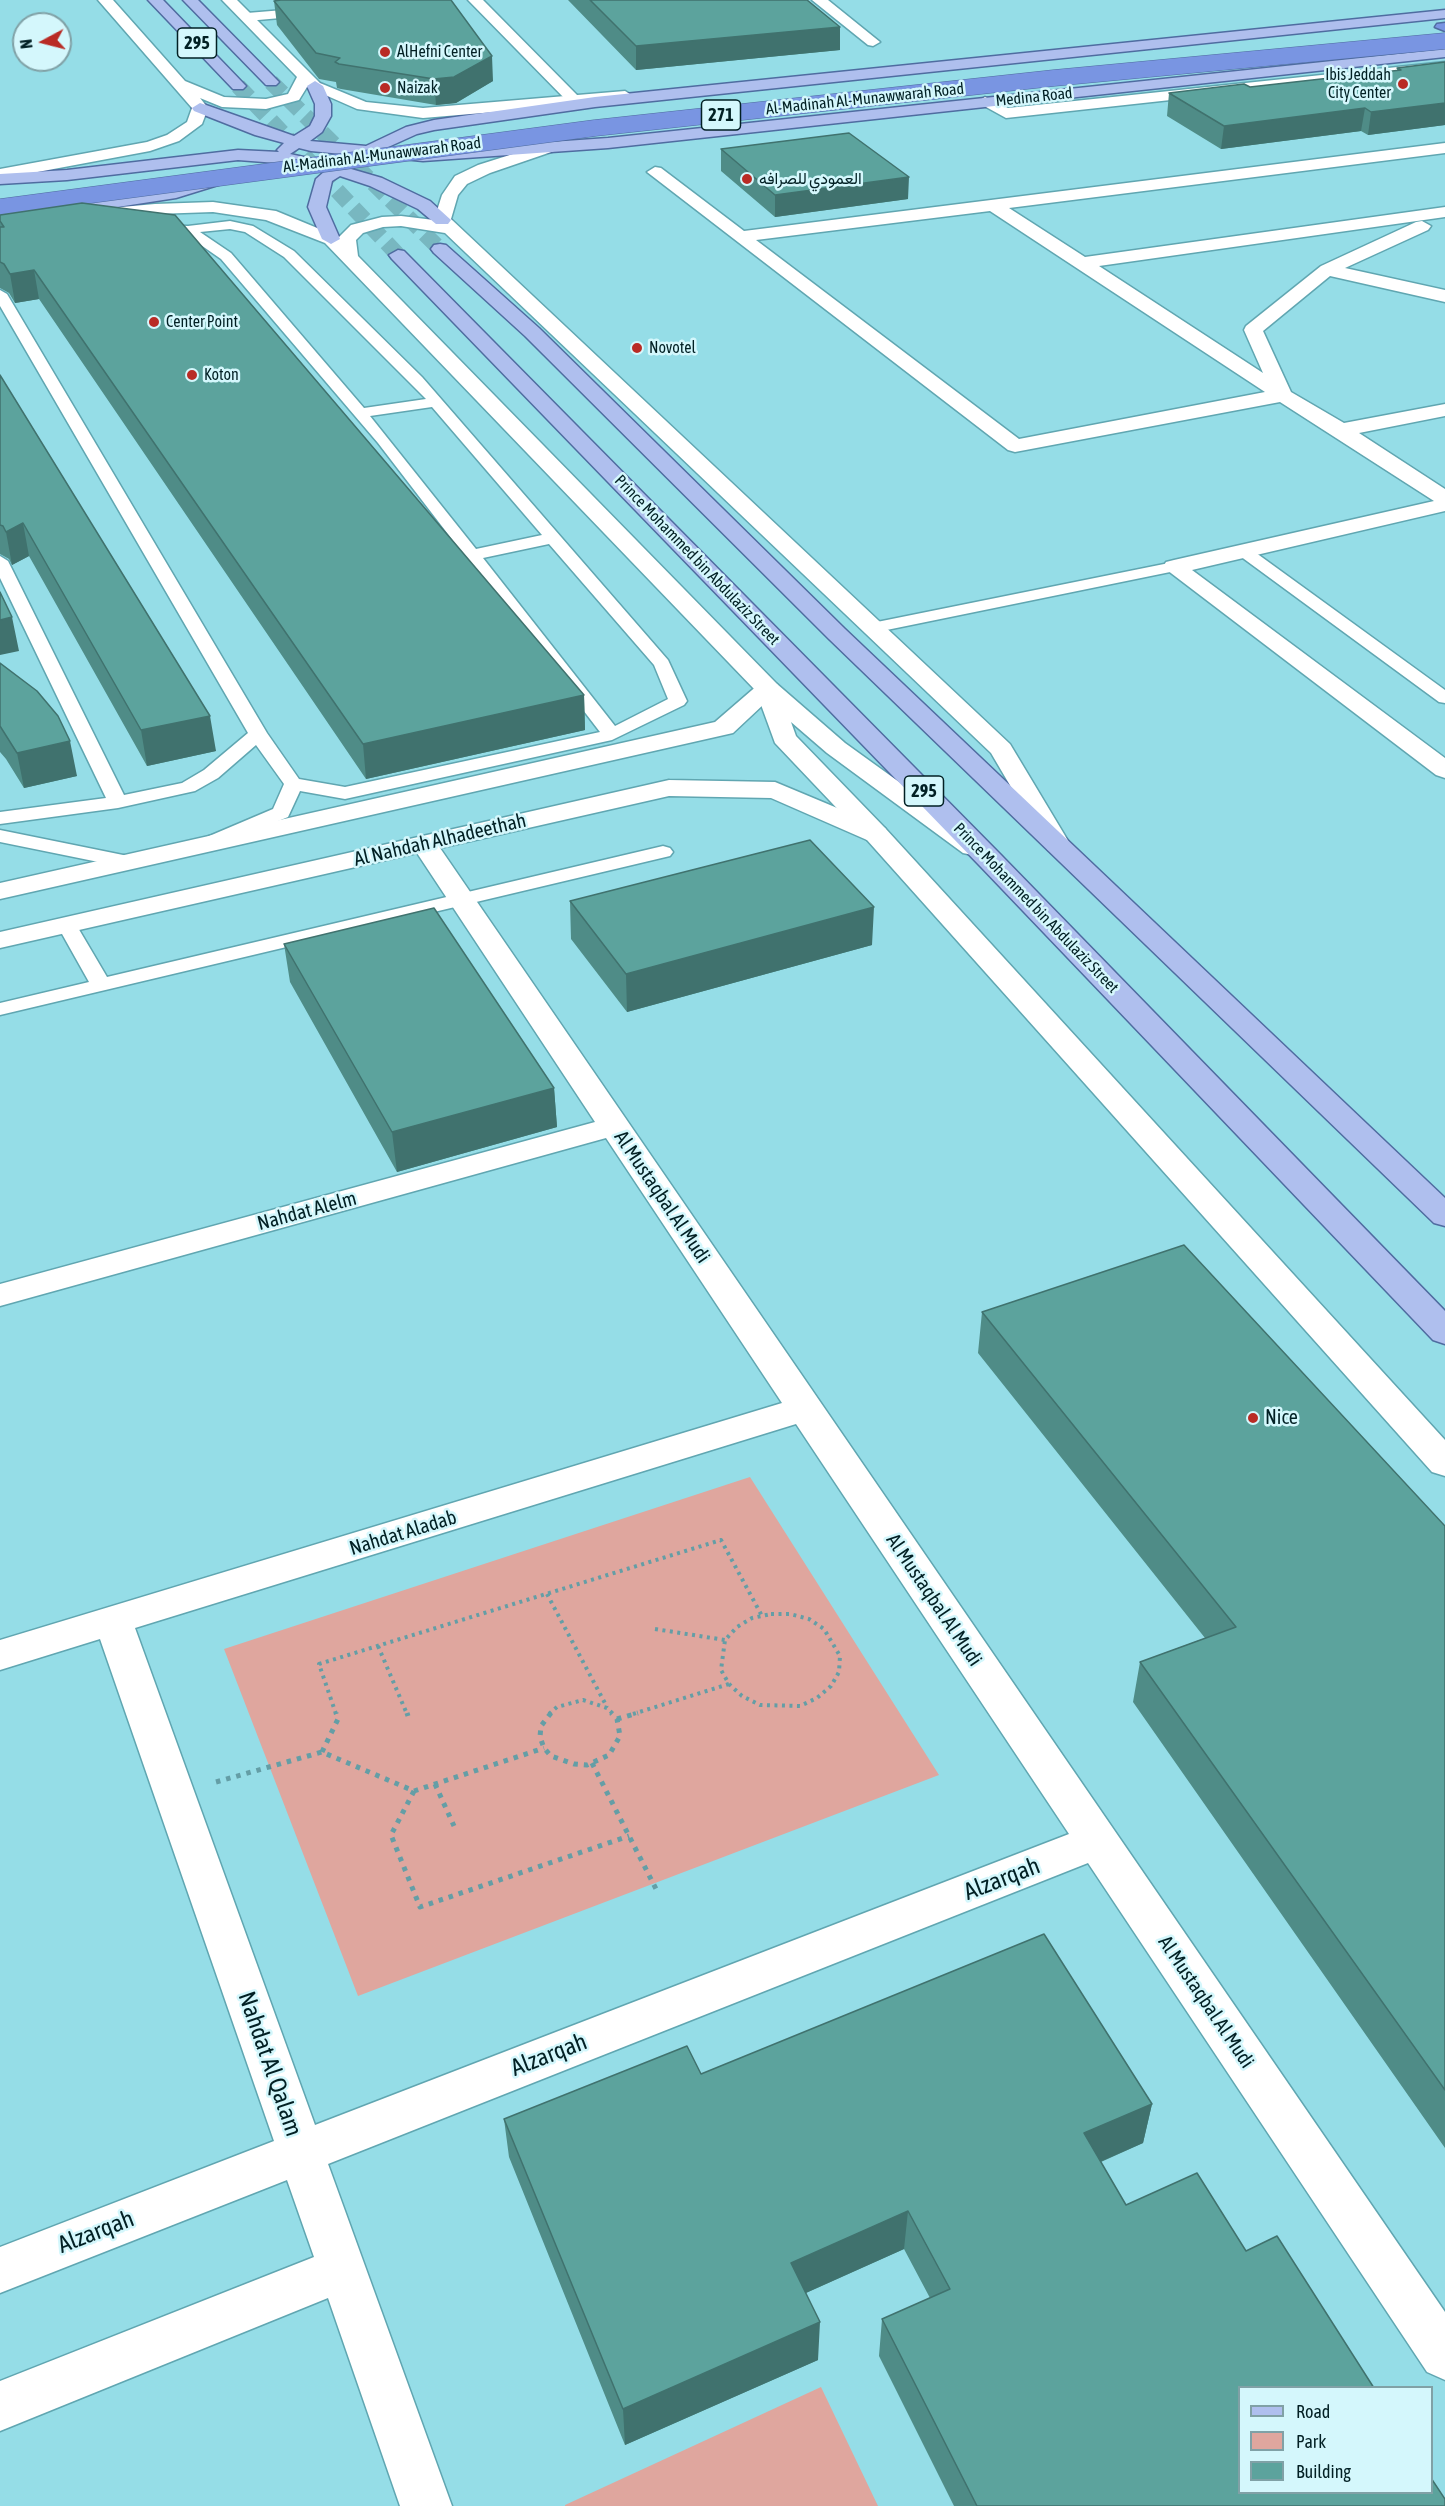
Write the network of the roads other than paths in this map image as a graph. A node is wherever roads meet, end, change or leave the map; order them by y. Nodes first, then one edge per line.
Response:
1 (105, 0) edge
2 (155, 0) edge
3 (190, 0) edge
4 (229, 0) edge
5 (475, 0) edge
6 (819, 0) edge
7 (340, 9) edge
8 (247, 17) junction
9 (1444, 27) edge
10 (873, 42) dead end
11 (1445, 53) edge
12 (1445, 66) edge
13 (310, 81) junction
14 (271, 82) tunnel mouth
15 (179, 84) junction
16 (238, 86) tunnel mouth
17 (710, 89) junction
18 (573, 100) junction
19 (595, 102) junction
20 (986, 102) junction
21 (200, 108) junction
22 (298, 143) junction
23 (551, 147) junction
24 (1445, 148) edge
25 (365, 152) junction
26 (275, 157) junction
27 (337, 169) junction
28 (655, 172) dead end
29 (0, 174) edge
30 (67, 175) junction
31 (0, 179) edge
32 (0, 190) edge
33 (993, 205) junction
34 (86, 206) junction
35 (0, 207) edge
36 (1445, 214) edge
37 (0, 221) edge
38 (108, 226) edge
39 (141, 228) edge
40 (188, 230) junction
41 (444, 232) junction
42 (22, 235) edge
43 (741, 237) junction
44 (331, 239) junction
45 (398, 255) tunnel mouth
46 (349, 258) junction
47 (1083, 264) junction
48 (1327, 270) junction
49 (0, 294) edge
50 (1445, 296) edge
51 (6, 314) edge
52 (1283, 395) junction
53 (436, 402) junction
54 (1445, 410) edge
55 (360, 413) junction
56 (1341, 430) junction
57 (1445, 499) edge
58 (1445, 505) edge
59 (553, 538) junction
60 (1246, 553) junction
61 (472, 555) junction
62 (1174, 567) junction
63 (2, 570) edge
64 (872, 628) junction
65 (768, 690) junction
66 (1445, 698) edge
67 (258, 734) junction
68 (612, 735) junction
69 (1445, 770) edge
70 (293, 784) junction
71 (118, 802) junction
72 (0, 818) edge
73 (876, 834) junction
74 (0, 836) edge
75 (423, 843) junction
76 (1057, 844) junction
77 (203, 845) junction
78 (663, 852) dead end
79 (991, 861) junction
80 (128, 862) junction
81 (0, 891) edge
82 (462, 899) junction
83 (67, 925) junction
84 (0, 940) edge
85 (101, 985) junction
86 (0, 1009) edge
87 (615, 1126) junction
88 (1445, 1216) edge
89 (0, 1295) edge
90 (1445, 1332) edge
91 (805, 1409) junction
92 (1445, 1463) edge
93 (114, 1623) junction
94 (0, 1656) edge
95 (1098, 1841) junction
96 (301, 2151) junction
97 (342, 2269) junction
98 (0, 2270) edge
99 (1445, 2355) edge
100 (0, 2406) edge
101 (426, 2506) edge

1 - 15 street
2 - 16 main road, 295
3 - 14 main road, 295
4 - 8 street
5 - 18 street
6 - 10 street
7 - 8 street
8 - 13 street
9 - 17 main road
9 - 32 highway, Al-Madinah Al-Munawwarah Road / 271
9 - 35 highway, Al-Madinah Al-Munawwarah Road / 271, bridge
11 - 20 main road, Medina Road
12 - 20 street
13 - 15 street
13 - 18 street
13 - 22 main road
15 - 21 street
17 - 18 street
17 - 19 main road
19 - 23 main road
19 - 25 main road
20 - 23 main road, Medina Road
21 - 22 main road
21 - 29 street
22 - 25 main road
22 - 26 main road
23 - 25 main road
23 - 41 street
24 - 33 street
25 - 27 main road
26 - 27 main road
26 - 30 main road
26 - 34 main road
27 - 41 main road
27 - 44 main road
28 - 43 street
30 - 31 main road
30 - 34 main road
33 - 43 street
33 - 47 street
34 - 37 main road
36 - 47 street
36 - 48 street
37 - 44 street
38 - 42 lane
39 - 40 lane
40 - 53 lane
40 - 55 lane
41 - 46 street
41 - 64 street
41 - 76 main road, 295
43 - 52 street
44 - 46 street
45 - 79 main road, Prince Mohammed bin Abdulaziz Street / 295
46 - 65 street
47 - 52 street
48 - 50 street
48 - 52 street
49 - 51 lane
51 - 67 lane
52 - 56 street
53 - 55 lane
53 - 59 lane
54 - 56 street
55 - 61 lane
56 - 57 street
58 - 60 street
59 - 61 lane
59 - 68 lane
60 - 62 street
60 - 66 lane
61 - 68 lane
62 - 64 lane
62 - 69 street
63 - 71 lane
64 - 76 street
65 - 73 street
65 - 77 street
65 - 79 street
67 - 70 lane
67 - 71 lane
68 - 70 lane
70 - 77 lane
71 - 72 lane
73 - 75 street, Al Nahdah Alhadeethah
73 - 92 street
74 - 80 lane
75 - 82 street, Al Mustaqbal Al Mudi
75 - 83 street, Al Nahdah Alhadeethah
76 - 88 main road, 295
77 - 80 street
78 - 82 lane
79 - 90 main road, Prince Mohammed bin Abdulaziz Street / 295
80 - 81 street
82 - 85 lane
82 - 87 street, Al Mustaqbal Al Mudi
83 - 84 street, Al Nahdah Alhadeethah
83 - 85 lane
85 - 86 lane
87 - 89 street, Nahdat Alelm
87 - 91 street, Al Mustaqbal Al Mudi
91 - 93 street, Nahdat Aladab
91 - 95 street, Al Mustaqbal Al Mudi
93 - 94 street, Nahdat Aladab
93 - 96 street, Nahdat Al Qalam
95 - 96 street, Alzarqah
95 - 99 street, Al Mustaqbal Al Mudi
96 - 97 street, Nahdat Al Qalam
96 - 98 street, Alzarqah
97 - 100 street
97 - 101 street, Nahdat Al Qalam

